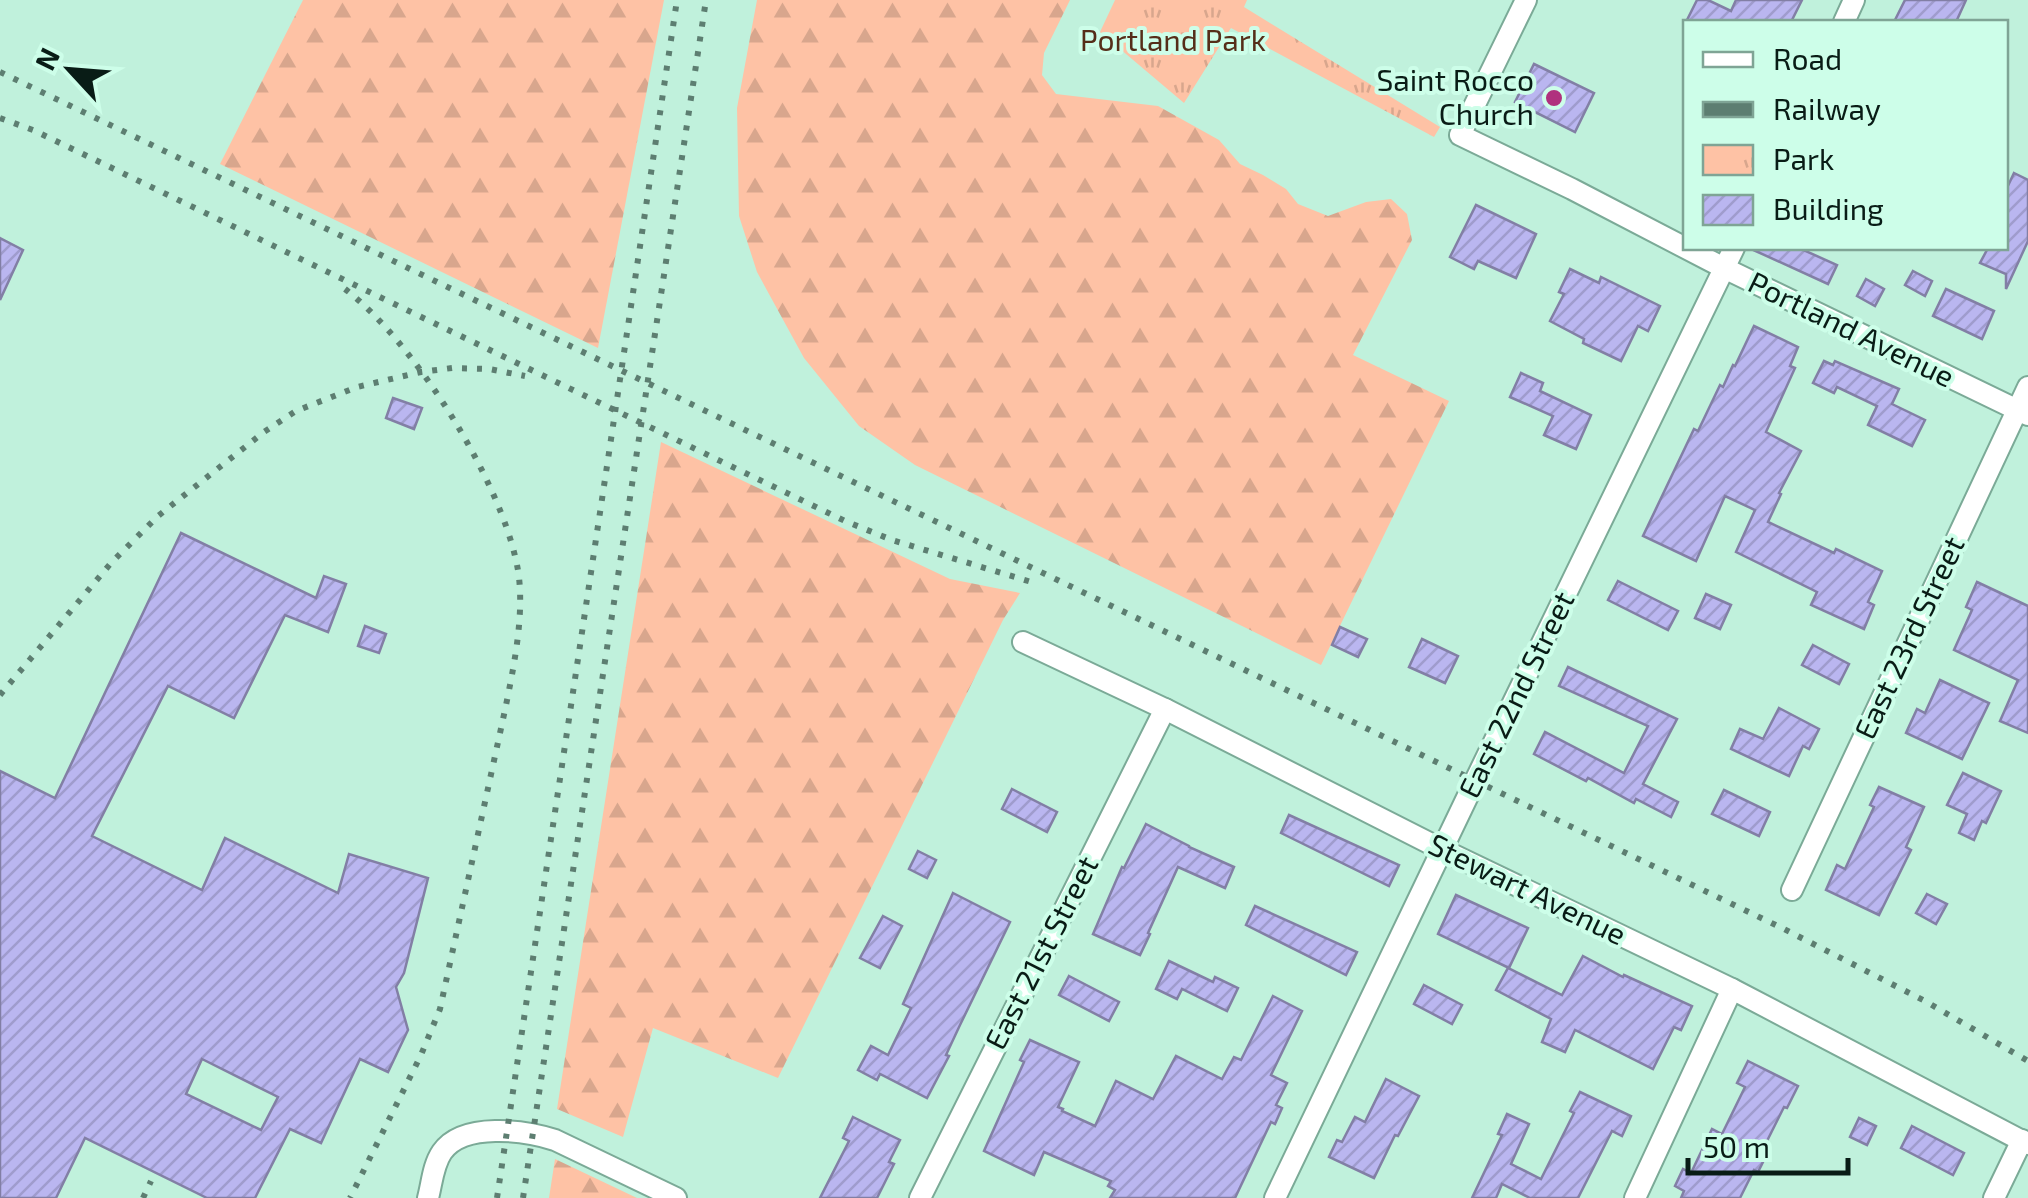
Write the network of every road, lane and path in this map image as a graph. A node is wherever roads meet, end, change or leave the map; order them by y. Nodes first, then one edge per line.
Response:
1 (1526, 0) edge
2 (1683, 247) edge
3 (1689, 250) edge
4 (1733, 250) edge
5 (1724, 268) junction
6 (2028, 387) edge
7 (2022, 412) edge
8 (1023, 642) dead end
9 (1165, 709) junction
10 (1443, 850) junction
11 (1792, 890) dead end
12 (1732, 989) junction
13 (2025, 1142) edge
14 (428, 1198) edge
15 (676, 1198) edge
16 (920, 1198) edge
17 (1275, 1198) edge
18 (1634, 1198) edge
19 (1994, 1198) edge

1 - 2 street, Portland Avenue
3 - 5 street, Portland Avenue
4 - 5 street, East 22nd Street
5 - 7 street, Portland Avenue
5 - 10 street, East 22nd Street
6 - 7 street, East 23rd Street
7 - 11 street, East 23rd Street
8 - 9 street, Stewart Avenue
9 - 10 street, Stewart Avenue
9 - 16 street, East 21st Street
10 - 12 street, Stewart Avenue
10 - 17 street, East 22nd Street
12 - 13 street, Stewart Avenue
12 - 18 street
13 - 19 street
14 - 15 street

